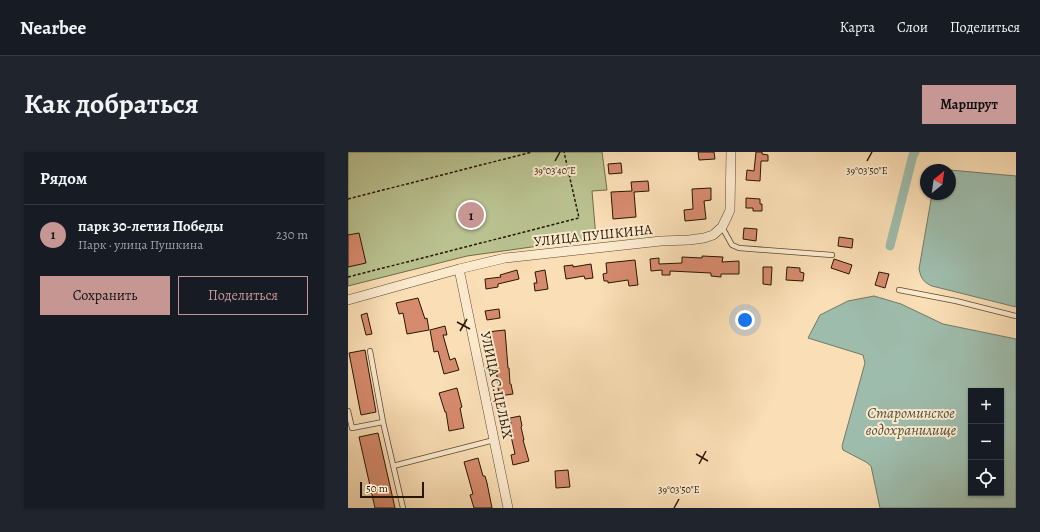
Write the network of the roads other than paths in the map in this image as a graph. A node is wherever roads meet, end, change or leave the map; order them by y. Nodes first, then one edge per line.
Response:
1 (731, 152) edge
2 (722, 228) junction
3 (832, 255) dead end
4 (459, 269) junction
5 (899, 290) dead end
6 (348, 300) edge
7 (1016, 316) edge
8 (370, 351) dead end
9 (348, 411) edge
10 (383, 422) junction
11 (494, 440) junction
12 (393, 466) junction
13 (403, 508) edge
14 (508, 508) edge

1 - 2 street
2 - 3 lane
2 - 4 street, УЛИЦА ПУШКИНА
4 - 6 street, УЛИЦА ПУШКИНА
4 - 11 street, УЛИЦА С.ЦЕЛЫХ
5 - 7 lane
8 - 10 lane
9 - 10 lane
10 - 12 lane
11 - 12 lane
11 - 14 street, УЛИЦА С.ЦЕЛЫХ
12 - 13 lane

